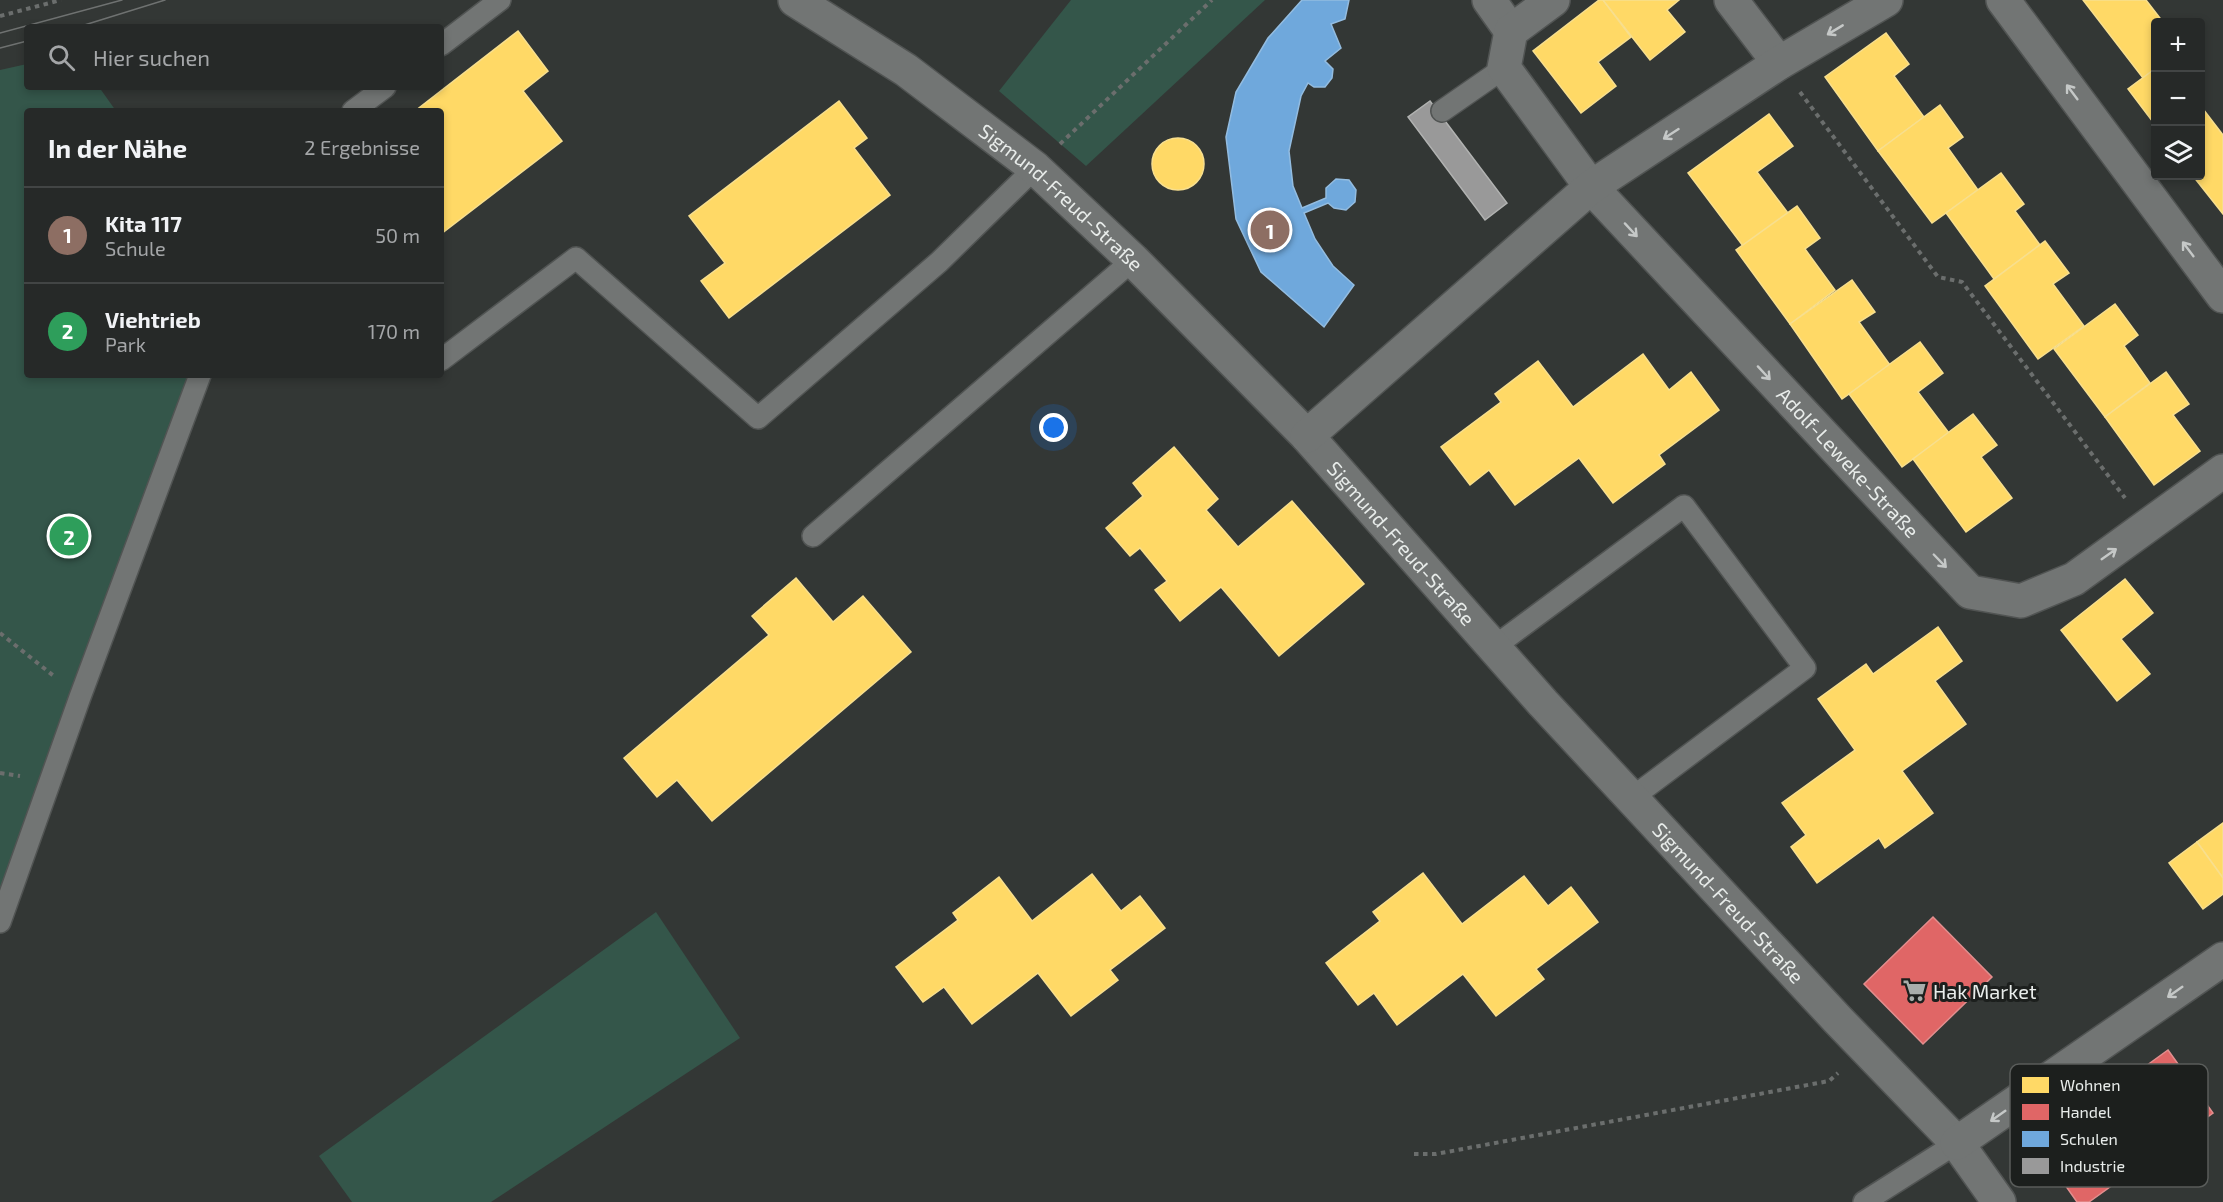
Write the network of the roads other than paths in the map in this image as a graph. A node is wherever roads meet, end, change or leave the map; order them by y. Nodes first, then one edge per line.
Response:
1 (500, 0) edge
2 (795, 0) edge
3 (1490, 0) edge
4 (1553, 0) edge
5 (1731, 0) edge
6 (1886, 0) edge
7 (2003, 0) edge
8 (1511, 31) junction
9 (444, 43) edge
10 (1779, 63) junction
11 (1504, 68) junction
12 (381, 90) edge
13 (357, 108) edge
14 (1442, 111) dead end
15 (1035, 168) junction
16 (1591, 187) junction
17 (1133, 260) junction
18 (2223, 296) edge
19 (444, 358) edge
20 (199, 378) edge
21 (1306, 436) junction
22 (2223, 471) edge
23 (813, 536) dead end
24 (1494, 647) junction
25 (1633, 797) junction
26 (0, 922) edge
27 (2223, 959) edge
28 (2072, 1064) edge
29 (2010, 1107) edge
30 (1958, 1143) junction
31 (1864, 1202) edge
32 (1999, 1202) edge

1 - 9 lane
2 - 15 street, Sigmund-Freud-Straße
3 - 8 street
4 - 8 street
5 - 10 street
6 -> 10 street
18 -> 7 street
8 - 11 street
10 -> 16 street
11 - 14 lane
11 - 16 street, Adolf-Leweke-Straße
12 - 13 lane
15 - 17 street, Sigmund-Freud-Straße
15 - 19 lane
16 - 21 street
16 -> 22 street, Adolf-Leweke-Straße
17 - 21 street, Sigmund-Freud-Straße
17 - 23 lane
20 - 26 lane
21 - 24 street, Sigmund-Freud-Straße
24 - 25 street, Sigmund-Freud-Straße
24 - 25 lane
25 - 30 street, Sigmund-Freud-Straße
27 -> 28 street
29 -> 30 street
30 - 31 lane
30 - 32 street, Sigmund-Freud-Straße

